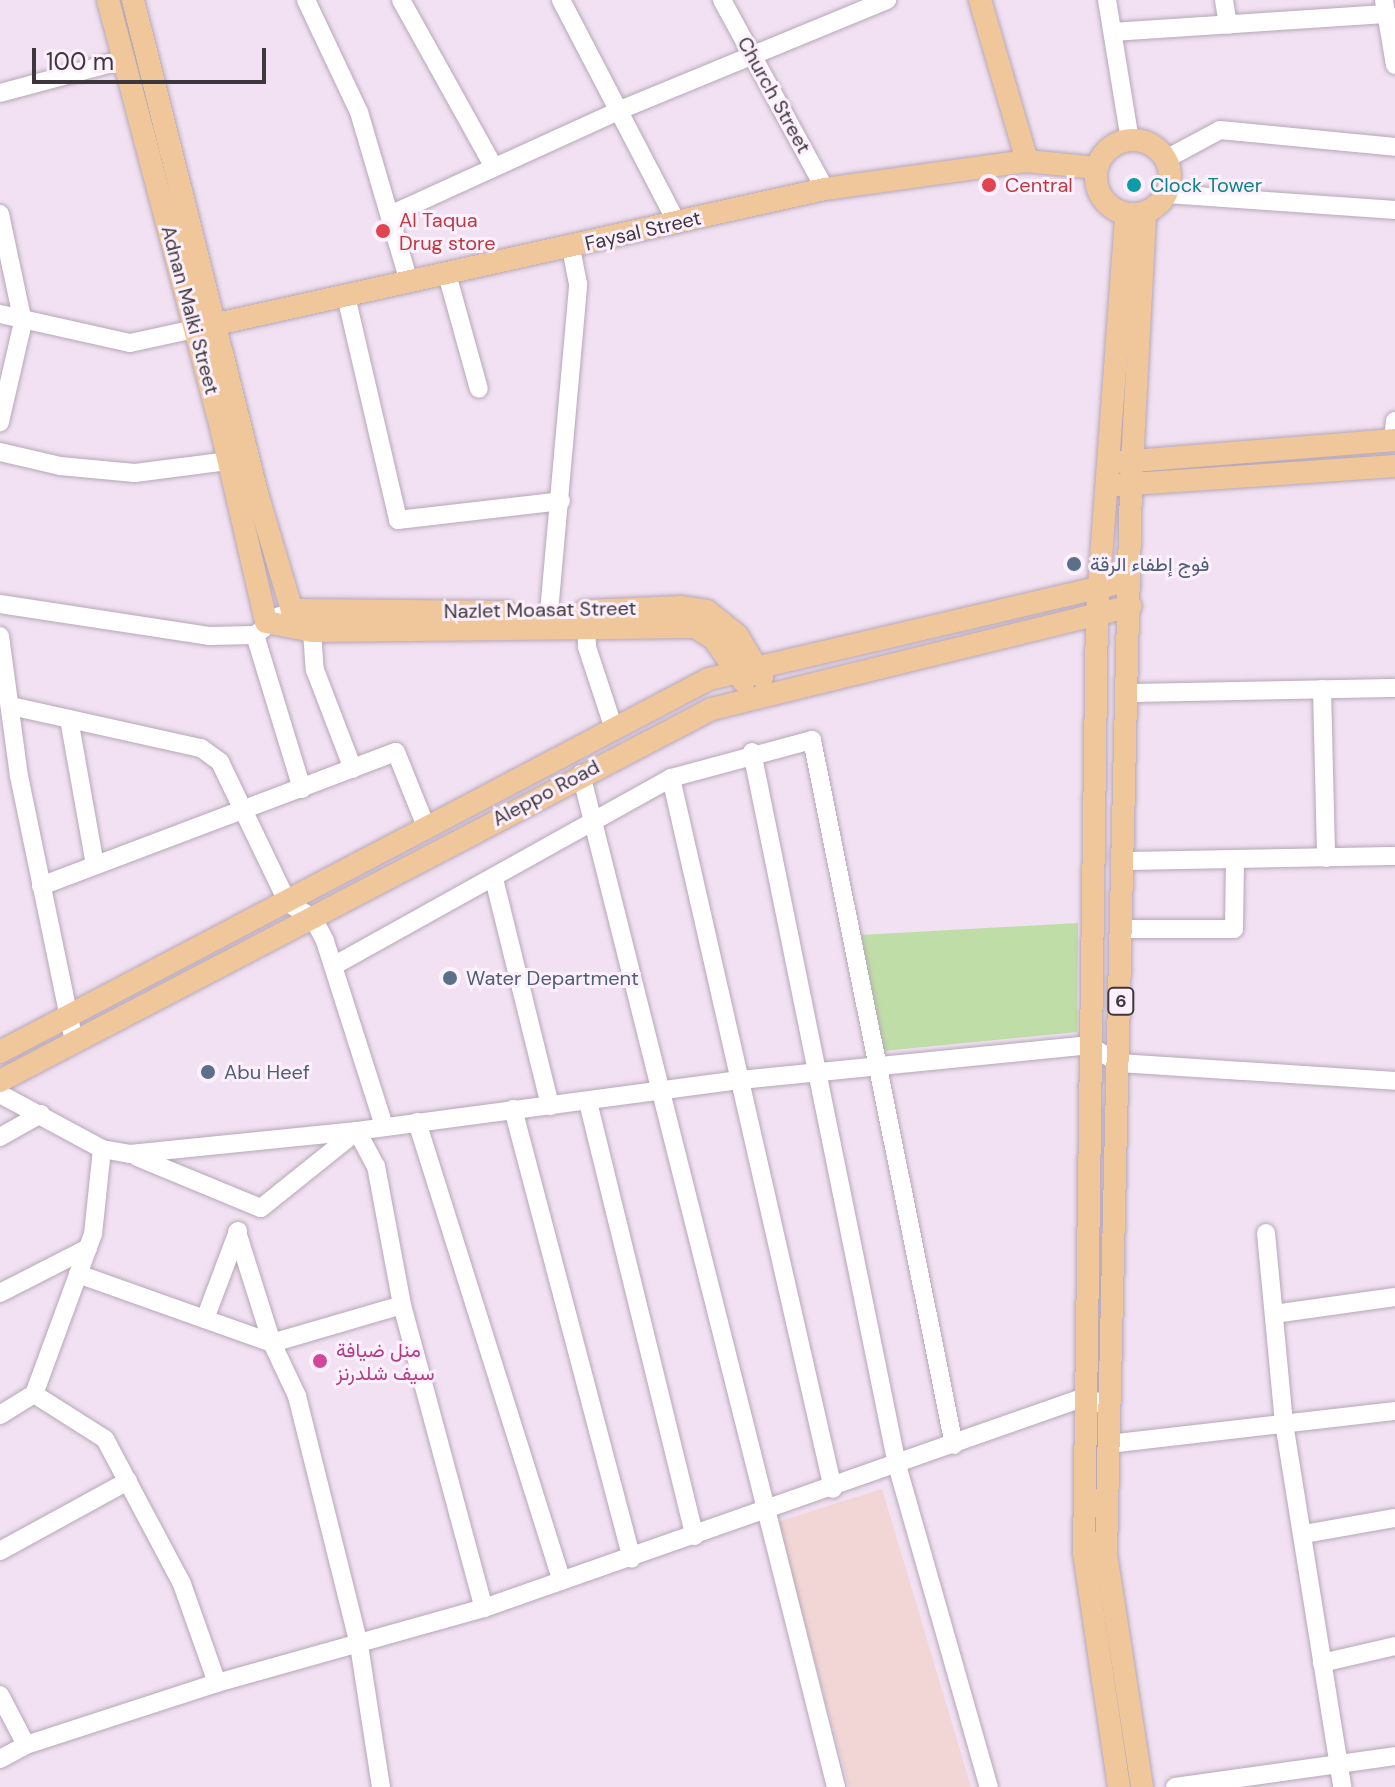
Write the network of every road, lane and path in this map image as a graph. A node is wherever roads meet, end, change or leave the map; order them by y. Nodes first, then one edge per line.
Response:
1 (108, 0) edge
2 (133, 0) edge
3 (306, 0) edge
4 (401, 0) edge
5 (561, 0) edge
6 (722, 0) edge
7 (980, 0) edge
8 (1107, 0) edge
9 (1224, 0) edge
10 (879, 2) edge
11 (1389, 19) edge
12 (1228, 25) junction
13 (1114, 32) junction
14 (752, 56) junction
15 (123, 60) junction
16 (1395, 65) edge
17 (0, 93) edge
18 (620, 110) junction
19 (1130, 140) junction
20 (1395, 147) edge
21 (1166, 159) junction
22 (1027, 161) junction
23 (494, 167) junction
24 (1097, 168) junction
25 (825, 189) junction
26 (1167, 194) junction
27 (1395, 210) edge
28 (1135, 213) junction
29 (0, 214) edge
30 (390, 215) junction
31 (677, 223) junction
32 (571, 247) junction
33 (447, 274) junction
34 (409, 282) junction
35 (346, 296) junction
36 (0, 314) edge
37 (23, 322) junction
38 (203, 327) junction
39 (479, 389) dead end
40 (0, 422) edge
41 (1394, 434) edge
42 (0, 452) edge
43 (229, 461) junction
44 (1395, 466) edge
45 (1121, 473) junction
46 (561, 501) junction
47 (1130, 581) junction
48 (1099, 586) junction
49 (0, 604) edge
50 (1130, 606) junction
51 (292, 610) junction
52 (549, 612) junction
53 (1097, 613) junction
54 (586, 625) junction
55 (261, 628) junction
56 (312, 631) junction
57 (0, 636) edge
58 (747, 668) junction
59 (1395, 688) edge
60 (1322, 689) junction
61 (1130, 693) junction
62 (763, 698) junction
63 (11, 706) junction
64 (69, 719) junction
65 (614, 729) junction
66 (752, 752) junction
67 (353, 769) junction
68 (581, 774) junction
69 (671, 778) junction
70 (302, 789) junction
71 (243, 807) junction
72 (593, 821) junction
73 (427, 829) junction
74 (1395, 856) edge
75 (1326, 858) junction
76 (1235, 860) junction
77 (1125, 861) junction
78 (95, 865) junction
79 (494, 879) junction
80 (41, 886) junction
81 (288, 903) junction
82 (313, 918) junction
83 (1123, 929) junction
84 (335, 965) junction
85 (67, 1018) junction
86 (74, 1042) junction
87 (1088, 1045) junction
88 (0, 1052) edge
89 (1119, 1063) junction
90 (878, 1066) junction
91 (816, 1073) junction
92 (740, 1080) junction
93 (0, 1081) edge
94 (1395, 1081) edge
95 (662, 1092) junction
96 (0, 1094) edge
97 (588, 1102) junction
98 (550, 1106) junction
99 (513, 1109) junction
100 (41, 1114) junction
101 (417, 1122) junction
102 (384, 1126) junction
103 (357, 1131) junction
104 (0, 1137) edge
105 (102, 1149) junction
106 (130, 1154) junction
107 (245, 1205) junction
108 (237, 1232) junction
109 (1266, 1233) dead end
110 (88, 1248) junction
111 (78, 1274) junction
112 (0, 1293) edge
113 (1395, 1297) edge
114 (402, 1305) junction
115 (1274, 1314) junction
116 (205, 1319) junction
117 (272, 1343) junction
118 (34, 1394) junction
119 (1085, 1397) junction
120 (1110, 1407) junction
121 (1395, 1411) edge
122 (0, 1415) edge
123 (1284, 1423) junction
124 (1109, 1444) junction
125 (954, 1445) junction
126 (897, 1465) junction
127 (128, 1481) junction
128 (833, 1489) junction
129 (764, 1514) junction
130 (1395, 1518) edge
131 (1304, 1534) junction
132 (695, 1536) junction
133 (0, 1551) edge
134 (632, 1558) junction
135 (562, 1581) junction
136 (484, 1608) junction
137 (359, 1645) junction
138 (1395, 1646) edge
139 (1322, 1663) junction
140 (217, 1683) junction
141 (0, 1695) edge
142 (26, 1745) junction
143 (1395, 1756) edge
144 (0, 1759) edge
145 (1338, 1766) junction
146 (381, 1787) edge
147 (836, 1787) edge
148 (989, 1787) edge
149 (1119, 1787) edge
150 (1142, 1787) edge
151 (1175, 1787) edge
152 (1342, 1787) edge

1 - 15 main road, Adnan Malki Street
2 - 38 main road, Adnan Malki Street
3 - 30 street
4 - 23 street
5 - 18 street
6 - 14 street, Church Street
7 - 22 main road
8 - 13 street
9 - 12 street
10 - 14 street
11 - 12 street
11 - 16 street
12 - 13 street
13 - 19 street
14 - 18 street
14 - 25 street, Church Street
15 - 17 street
15 - 38 main road, Adnan Malki Street
18 - 23 street
18 - 31 street
19 - 21 main road
19 - 24 main road
20 - 21 street
21 - 26 main road
22 - 24 main road, Faysal Street
22 - 25 main road, Faysal Street
23 - 30 street
24 - 28 main road
25 - 31 main road, Faysal Street
26 - 27 street
26 - 28 main road
28 - 45 main road, 6
29 - 37 street
30 - 34 street
31 - 32 main road, Faysal Street
32 - 33 main road, Faysal Street
32 - 46 street
33 - 34 main road, Faysal Street
33 - 39 street
34 - 35 main road, Faysal Street
35 - 38 main road, Faysal Street
35 - 46 street
36 - 37 street
37 - 38 street
37 - 40 street
38 - 43 main road, Adnan Malki Street
38 - 51 main road, Adnan Malki Street
41 - 45 main road
42 - 43 street
43 - 55 main road, Adnan Malki Street
44 - 45 main road
45 - 47 main road, 6
45 - 48 main road, 6
46 - 52 street
47 - 48 main road, Aleppo Road
47 - 50 main road, 6
48 - 53 main road, 6
48 - 58 main road, Aleppo Road
49 - 55 street, Nazlet Moasat Street
50 - 53 main road, Aleppo Road
50 - 61 main road, 6
51 - 52 main road, Nazlet Moasat Street
51 - 55 street, Nazlet Moasat Street
52 - 58 main road, Nazlet Moasat Street
53 - 62 main road, Aleppo Road
53 - 87 main road, 6
54 - 56 main road, Nazlet Moasat Street
54 - 58 main road, Nazlet Moasat Street
54 - 65 street
55 - 56 main road, Nazlet Moasat Street
55 - 70 street
56 - 67 street
57 - 63 street
58 - 62 main road, Nazlet Moasat Street
58 - 65 main road, Aleppo Road
59 - 60 street
60 - 61 street
60 - 75 street
61 - 77 main road, 6
62 - 68 main road, Aleppo Road
63 - 64 street
63 - 80 street
64 - 71 street
64 - 78 street
65 - 73 main road, Aleppo Road
66 - 69 street
66 - 90 street
66 - 91 street
67 - 70 street
67 - 73 street
68 - 72 street
68 - 82 main road, Aleppo Road
69 - 72 street
69 - 92 street
70 - 71 street
71 - 78 street
71 - 81 street
72 - 79 street
72 - 95 street
73 - 81 main road, Aleppo Road
74 - 75 street
75 - 76 street
76 - 77 street
76 - 83 street
77 - 83 main road, 6
78 - 80 street
79 - 84 street
79 - 98 street
80 - 85 street
81 - 82 street
81 - 85 main road, Aleppo Road
82 - 84 street
82 - 86 main road, Aleppo Road
83 - 89 main road, 6
84 - 102 street
85 - 86 street
85 - 88 main road, Aleppo Road
86 - 93 main road, Aleppo Road
87 - 89 street
87 - 90 street
87 - 119 main road, 6
89 - 94 street
89 - 120 main road, 6
90 - 91 street
90 - 125 street
91 - 92 street
91 - 126 street
92 - 95 street
92 - 128 street
95 - 97 street
95 - 129 street
96 - 100 street
97 - 98 street
97 - 132 street
98 - 99 street
99 - 101 street
99 - 134 street
100 - 104 street
100 - 105 street
101 - 102 street
101 - 135 street
102 - 103 street
103 - 106 street
103 - 107 street
103 - 114 street
105 - 106 street
105 - 110 street
106 - 107 street
107 - 108 street
108 - 116 street
108 - 117 street
109 - 115 street
110 - 111 street
110 - 112 street
111 - 116 street
111 - 118 street
113 - 115 street
114 - 117 street
114 - 136 street
115 - 123 street
116 - 117 street
117 - 137 street
118 - 122 street
118 - 127 street
119 - 120 street
119 - 125 street
119 - 149 main road, 6
120 - 124 main road, 6
121 - 123 street
123 - 124 street
123 - 131 street
124 - 150 main road, 6
125 - 126 street
126 - 128 street
126 - 148 street
127 - 133 street
127 - 140 street
128 - 129 street
129 - 132 street
129 - 147 street
130 - 131 street
131 - 139 street
132 - 134 street
134 - 135 street
135 - 136 street
136 - 137 street
137 - 140 street
137 - 146 street
138 - 139 street
139 - 145 street
140 - 142 street
141 - 142 street
142 - 144 street
143 - 145 street
145 - 151 street
145 - 152 street

